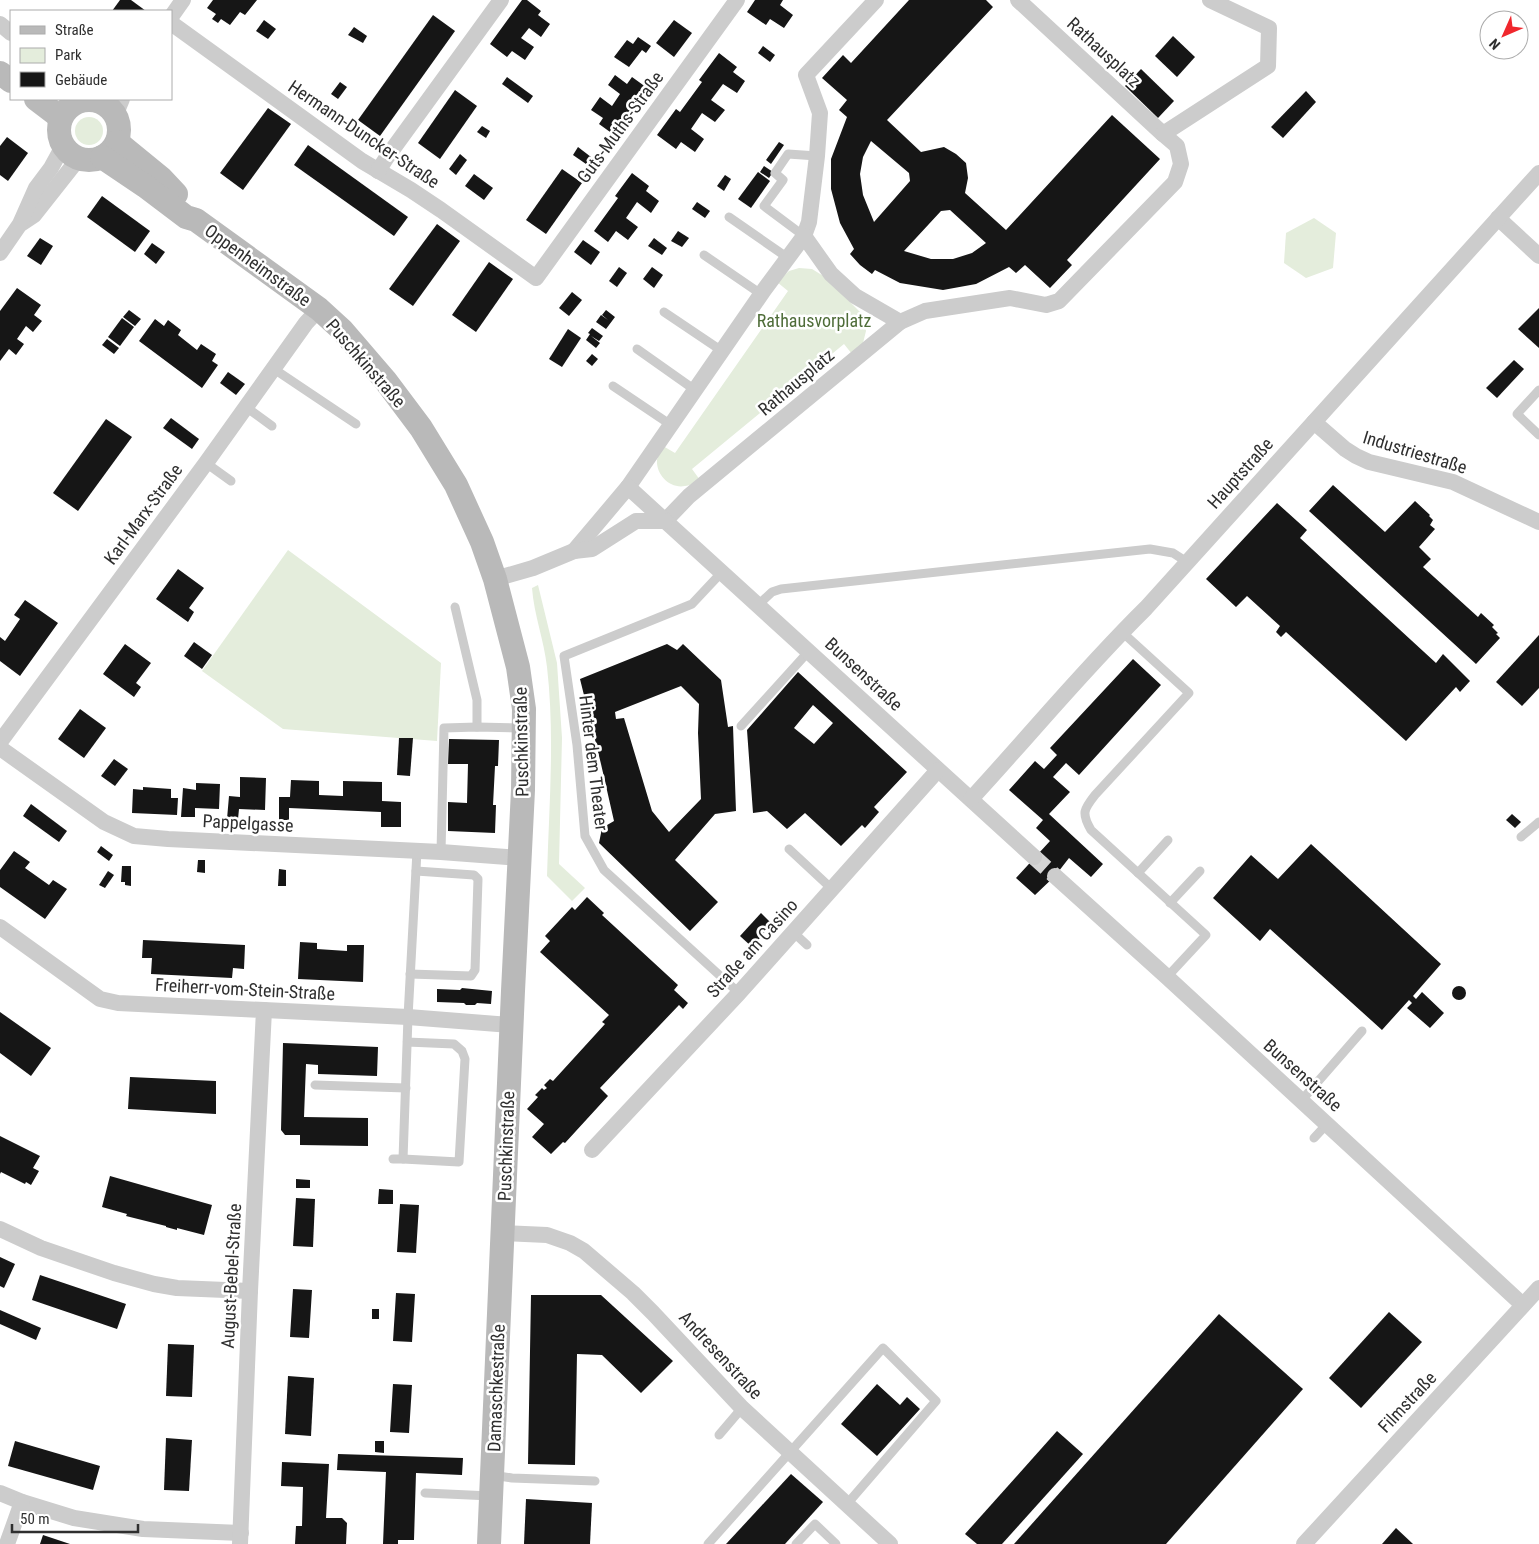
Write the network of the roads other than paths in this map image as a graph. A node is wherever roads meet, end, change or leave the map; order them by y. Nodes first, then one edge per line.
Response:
1 (501, 0) edge
2 (737, 0) edge
3 (876, 0) edge
4 (1018, 0) edge
5 (1210, 0) edge
6 (172, 23) edge
7 (0, 24) edge
8 (10, 32) edge
9 (45, 100) edge
10 (80, 104) edge
11 (119, 107) edge
12 (1163, 134) junction
13 (109, 149) junction
14 (71, 152) junction
15 (817, 156) junction
16 (378, 171) junction
17 (1539, 173) edge
18 (728, 217) dead end
19 (1498, 218) junction
20 (804, 236) junction
21 (0, 253) edge
22 (704, 255) dead end
23 (1539, 256) edge
24 (788, 258) junction
25 (536, 278) joint
26 (761, 294) junction
27 (318, 309) junction
28 (664, 312) dead end
29 (900, 322) junction
30 (637, 349) dead end
31 (722, 351) junction
32 (274, 369) junction
33 (613, 386) dead end
34 (695, 390) junction
35 (1539, 390) edge
36 (246, 407) junction
37 (1314, 422) junction
38 (356, 424) dead end
39 (671, 425) junction
40 (272, 426) dead end
41 (1539, 435) edge
42 (206, 463) junction
43 (231, 481) dead end
44 (628, 487) junction
45 (665, 521) junction
46 (1539, 522) edge
47 (574, 551) junction
48 (1187, 562) junction
49 (722, 572) junction
50 (495, 579) junction
51 (758, 605) junction
52 (455, 607) dead end
53 (1122, 632) junction
54 (808, 650) junction
55 (740, 726) dead end
56 (477, 727) junction
57 (524, 728) junction
58 (0, 742) edge
59 (0, 748) edge
60 (938, 770) junction
61 (971, 800) junction
62 (1539, 822) edge
63 (1522, 837) dead end
64 (1168, 840) dead end
65 (789, 850) dead end
66 (417, 851) junction
67 (441, 852) junction
68 (520, 858) junction
69 (1034, 858) tunnel mouth
70 (1200, 871) dead end
71 (416, 872) junction
72 (1138, 873) junction
73 (1055, 876) tunnel mouth
74 (832, 890) junction
75 (1170, 903) junction
76 (0, 927) edge
77 (793, 932) junction
78 (807, 946) dead end
79 (410, 974) junction
80 (1167, 978) junction
81 (738, 993) junction
82 (264, 1010) junction
83 (408, 1017) junction
84 (511, 1025) junction
85 (1362, 1031) dead end
86 (407, 1042) junction
87 (314, 1085) dead end
88 (406, 1088) junction
89 (1301, 1101) junction
90 (1327, 1124) junction
91 (1314, 1138) dead end
92 (592, 1150) dead end
93 (393, 1159) dead end
94 (403, 1159) junction
95 (0, 1229) edge
96 (502, 1233) junction
97 (1539, 1288) edge
98 (250, 1291) junction
99 (1523, 1305) junction
100 (742, 1408) junction
101 (719, 1435) dead end
102 (790, 1453) junction
103 (594, 1481) dead end
104 (491, 1486) junction
105 (0, 1493) edge
106 (425, 1493) dead end
107 (22, 1502) junction
108 (847, 1504) junction
109 (241, 1538) edge
110 (7, 1544) edge
111 (488, 1544) edge
112 (708, 1544) edge
113 (796, 1544) edge
114 (836, 1544) edge
115 (890, 1544) edge
116 (1304, 1544) edge

1 - 16 street
2 - 25 street, Guts-Muths-Straße
3 - 15 street
4 - 12 street, Rathausplatz
5 - 12 street
6 - 16 street, Hermann-Duncker-Straße
7 - 8 street
9 - 10 street
10 - 11 street
10 - 14 street
11 - 13 street
12 - 29 street, Rathausplatz
13 - 14 street
13 - 27 street, Oppenheimstraße
14 - 21 street
15 - 20 street
15 - 20 lane
16 - 25 street, Hermann-Duncker-Straße
17 - 19 street, Hauptstraße
18 - 24 lane
19 - 23 street
19 - 37 street, Hauptstraße
20 - 24 street
20 - 29 street
22 - 26 lane
24 - 26 street
26 - 31 street
27 - 32 street, Karl-Marx-Straße
27 - 50 street, Puschkinstraße
28 - 31 lane
29 - 45 street, Rathausplatz
30 - 34 lane
31 - 34 street
32 - 36 street, Karl-Marx-Straße
32 - 38 lane
33 - 39 lane
34 - 39 street
35 - 41 lane
36 - 40 lane
36 - 42 street, Karl-Marx-Straße
37 - 46 street, Industriestraße
37 - 48 street, Hauptstraße
39 - 44 street
42 - 43 lane
42 - 58 street, Karl-Marx-Straße
44 - 45 street, Bunsenstraße
44 - 47 street
45 - 47 street
45 - 49 street, Bunsenstraße
47 - 50 street
48 - 51 lane
48 - 53 street, Hauptstraße
49 - 51 street, Bunsenstraße
49 - 81 lane, Hinter dem Theater
50 - 57 street, Puschkinstraße
51 - 54 street, Bunsenstraße
52 - 56 lane
53 - 61 street, Hauptstraße
53 - 72 lane
54 - 55 lane
54 - 60 street, Bunsenstraße
56 - 57 lane
56 - 67 lane
57 - 68 street, Puschkinstraße
59 - 66 street, Pappelgasse
60 - 61 street, Bunsenstraße
60 - 74 street, Straße am Casino
61 - 69 street, Bunsenstraße
62 - 63 lane
64 - 72 lane
65 - 74 lane
66 - 67 street, Pappelgasse
66 - 71 lane
67 - 68 street, Pappelgasse
68 - 84 street, Puschkinstraße
70 - 75 lane
71 - 79 lane
71 - 79 lane
72 - 75 lane
73 - 80 street, Bunsenstraße
74 - 77 street, Straße am Casino
75 - 80 lane
76 - 82 street, Freiherr-vom-Stein-Straße
77 - 78 lane
77 - 81 street, Straße am Casino
79 - 83 lane
80 - 89 street, Bunsenstraße
81 - 92 street, Straße am Casino
82 - 83 street, Freiherr-vom-Stein-Straße
82 - 98 street, August-Bebel-Straße
83 - 84 street, Freiherr-vom-Stein-Straße
83 - 86 lane
84 - 96 street, Puschkinstraße
85 - 89 lane
86 - 88 lane
86 - 94 lane
87 - 88 lane
88 - 94 lane
89 - 90 street, Bunsenstraße
90 - 91 lane
90 - 99 street, Bunsenstraße
93 - 94 lane
95 - 98 street
96 - 100 street, Andresenstraße
96 - 104 street, Damaschkestraße
97 - 99 street, Filmstraße
98 - 109 street, August-Bebel-Straße
99 - 116 street, Filmstraße
100 - 101 lane
100 - 102 street, Andresenstraße
102 - 108 street, Andresenstraße
102 - 108 lane
102 - 112 lane
103 - 104 lane
104 - 106 lane
104 - 111 street, Damaschkestraße
105 - 107 street
107 - 109 street
107 - 110 street
108 - 115 street, Andresenstraße
113 - 114 lane

